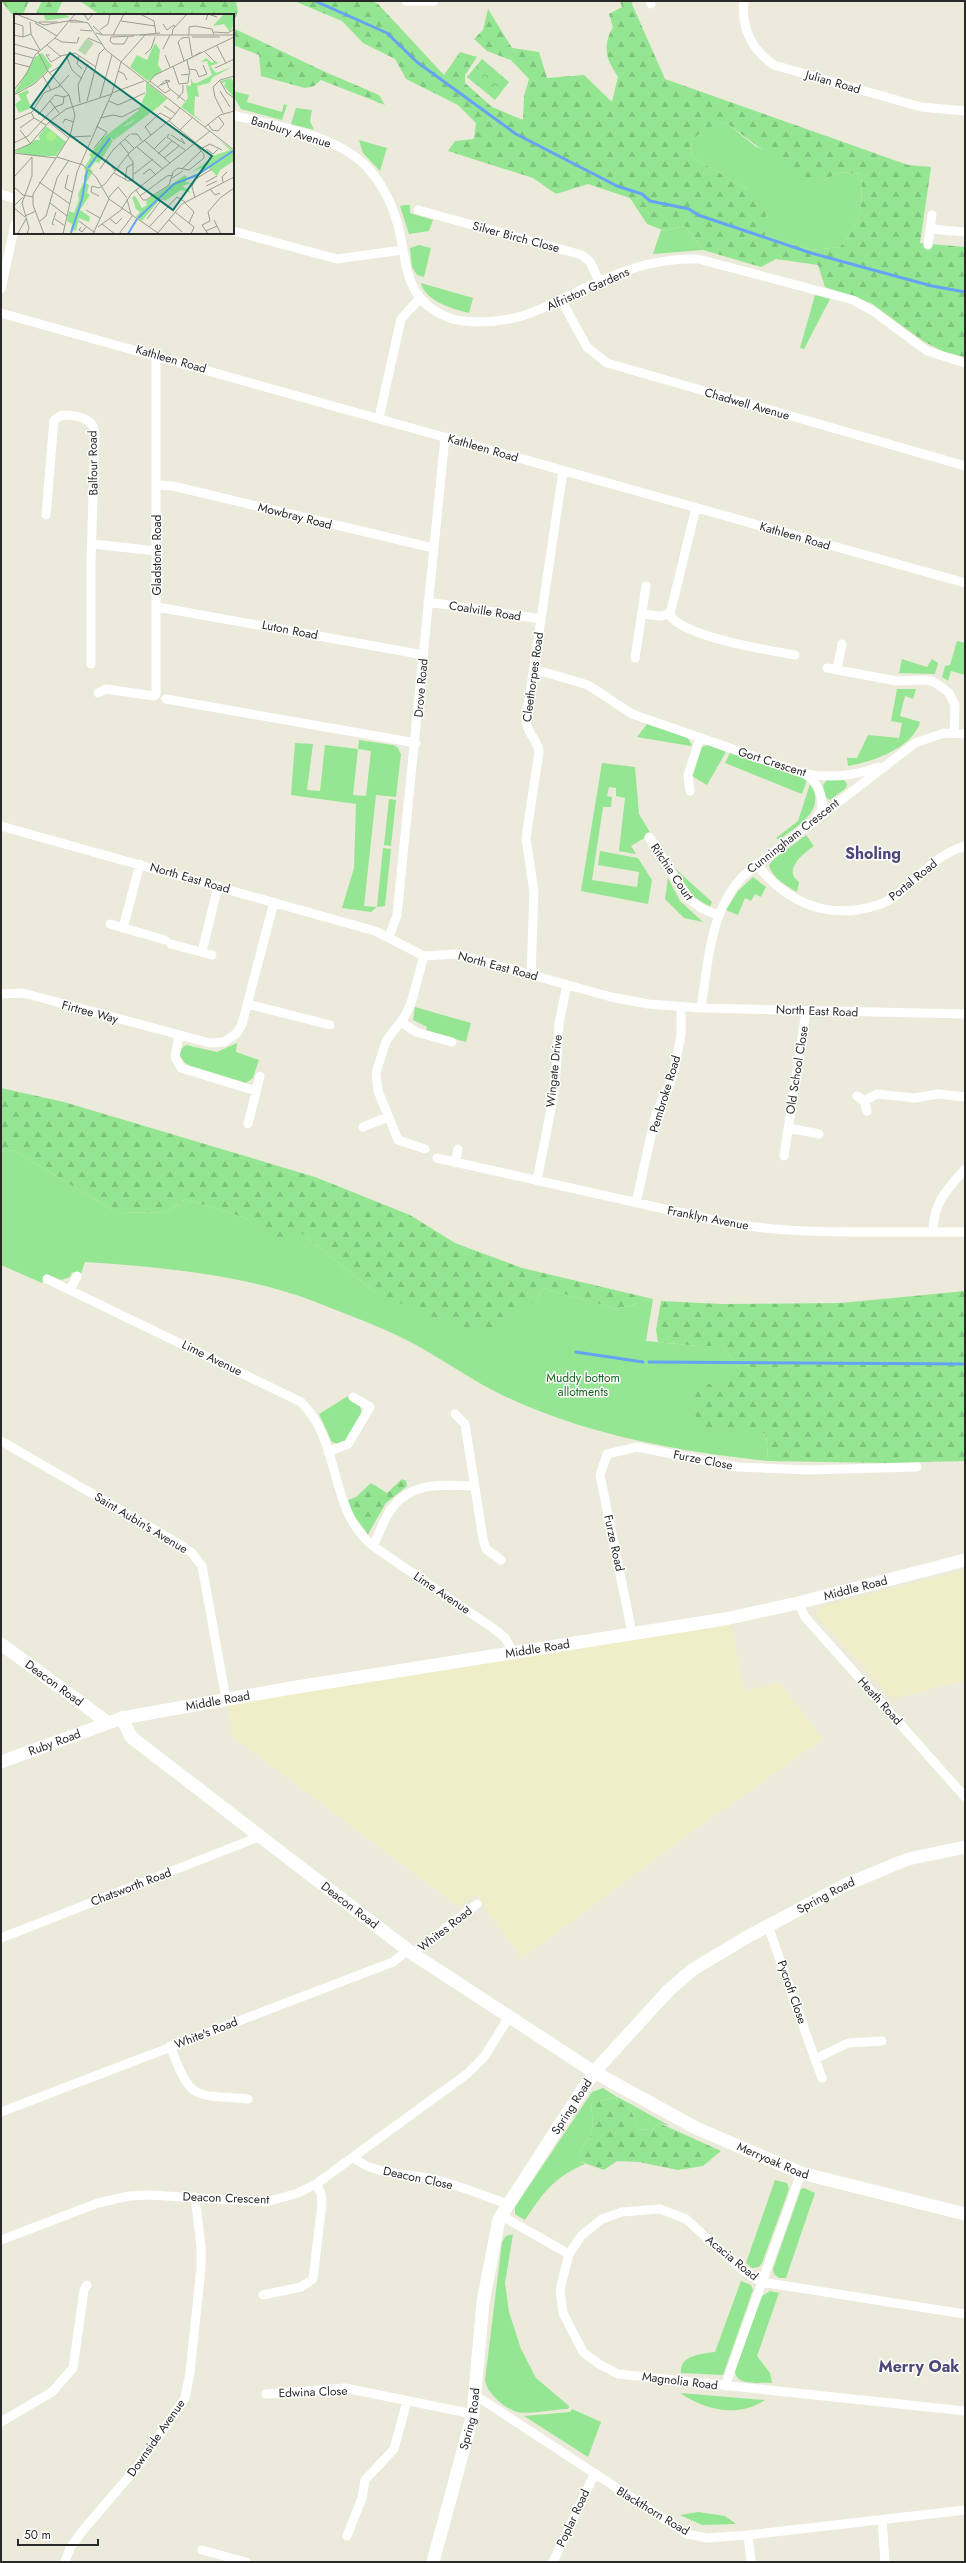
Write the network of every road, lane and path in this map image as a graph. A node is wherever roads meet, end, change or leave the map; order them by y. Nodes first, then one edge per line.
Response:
1 (406, 1) edge
2 (434, 1) edge
3 (744, 1) edge
4 (965, 111) edge
5 (234, 115) edge
6 (1, 194) edge
7 (14, 198) edge
8 (418, 210) dead end
9 (932, 216) dead end
10 (14, 229) edge
11 (931, 229) junction
12 (234, 231) edge
13 (965, 232) edge
14 (928, 245) dead end
15 (402, 250) junction
16 (599, 281) junction
17 (1, 289) edge
18 (420, 298) junction
19 (561, 300) junction
20 (1, 313) edge
21 (156, 355) junction
22 (965, 363) edge
23 (379, 418) junction
24 (445, 437) junction
25 (965, 466) edge
26 (562, 471) junction
27 (157, 485) junction
28 (696, 508) junction
29 (46, 515) dead end
30 (93, 544) junction
31 (433, 548) junction
32 (156, 550) junction
33 (965, 583) edge
34 (646, 586) dead end
35 (428, 602) junction
36 (157, 607) junction
37 (642, 614) junction
38 (670, 614) junction
39 (541, 619) junction
40 (842, 644) dead end
41 (424, 655) junction
42 (795, 655) dead end
43 (635, 658) dead end
44 (91, 664) dead end
45 (827, 668) dead end
46 (534, 669) junction
47 (837, 670) junction
48 (98, 693) dead end
49 (166, 699) dead end
50 (954, 732) junction
51 (965, 734) edge
52 (700, 738) junction
53 (416, 743) junction
54 (890, 761) junction
55 (803, 773) junction
56 (690, 791) dead end
57 (817, 818) junction
58 (1, 826) edge
59 (649, 837) dead end
60 (965, 846) edge
61 (140, 864) junction
62 (756, 864) junction
63 (218, 886) junction
64 (274, 902) junction
65 (718, 915) junction
66 (110, 924) dead end
67 (123, 928) junction
68 (389, 937) junction
69 (202, 952) junction
70 (212, 955) dead end
71 (424, 956) junction
72 (531, 975) junction
73 (567, 984) junction
74 (1, 994) edge
75 (248, 1004) junction
76 (681, 1007) junction
77 (701, 1008) junction
78 (806, 1011) junction
79 (965, 1014) edge
80 (401, 1022) junction
81 (330, 1026) dead end
82 (179, 1036) junction
83 (452, 1042) dead end
84 (260, 1076) dead end
85 (256, 1091) junction
86 (965, 1097) edge
87 (867, 1111) dead end
88 (388, 1117) junction
89 (248, 1124) dead end
90 (363, 1127) dead end
91 (788, 1128) junction
92 (818, 1134) dead end
93 (425, 1149) dead end
94 (458, 1149) dead end
95 (784, 1156) dead end
96 (437, 1158) dead end
97 (455, 1163) junction
98 (965, 1169) edge
99 (536, 1181) junction
100 (636, 1203) junction
101 (933, 1232) junction
102 (965, 1232) edge
103 (77, 1276) dead end
104 (47, 1279) dead end
105 (70, 1290) junction
106 (353, 1397) dead end
107 (455, 1414) dead end
108 (1, 1441) edge
109 (328, 1452) junction
110 (607, 1454) joint
111 (917, 1467) dead end
112 (474, 1486) junction
113 (373, 1546) junction
114 (501, 1560) dead end
115 (965, 1560) edge
116 (798, 1603) junction
117 (632, 1633) junction
118 (1, 1644) edge
119 (514, 1653) junction
120 (226, 1699) junction
121 (122, 1718) junction
122 (107, 1722) junction
123 (1, 1762) edge
124 (965, 1797) edge
125 (261, 1836) junction
126 (965, 1847) edge
127 (477, 1904) dead end
128 (768, 1926) junction
129 (1, 1938) edge
130 (410, 1952) junction
131 (509, 2017) junction
132 (882, 2040) dead end
133 (170, 2046) junction
134 (815, 2059) junction
135 (594, 2072) junction
136 (822, 2078) dead end
137 (248, 2098) dead end
138 (1, 2112) edge
139 (354, 2157) junction
140 (801, 2173) junction
141 (316, 2184) junction
142 (196, 2197) junction
143 (504, 2209) junction
144 (965, 2214) edge
145 (1, 2240) edge
146 (569, 2254) junction
147 (761, 2282) junction
148 (87, 2285) dead end
149 (263, 2295) dead end
150 (965, 2314) edge
151 (725, 2386) junction
152 (266, 2394) dead end
153 (475, 2395) junction
154 (407, 2401) junction
155 (965, 2411) edge
156 (473, 2414) junction
157 (1, 2422) edge
158 (594, 2475) junction
159 (965, 2510) edge
160 (882, 2520) junction
161 (748, 2535) junction
162 (347, 2536) dead end
163 (202, 2550) dead end
164 (65, 2562) edge
165 (246, 2562) edge
166 (433, 2562) edge
167 (553, 2562) edge
168 (751, 2562) edge
169 (885, 2562) edge

1 - 2 street
3 - 4 street, Julian Road
5 - 15 street, Banbury Avenue
6 - 7 street
8 - 16 street, Silver Birch Close
9 - 11 street
10 - 17 street
11 - 13 street
11 - 14 street
12 - 15 street
15 - 18 street, Banbury Avenue
16 - 19 street, Alfriston Gardens
16 - 22 street, Alfriston Gardens
18 - 19 street, Alfriston Gardens
18 - 23 street
19 - 25 street, Chadwell Avenue
20 - 21 street, Kathleen Road
21 - 23 street, Kathleen Road
21 - 27 street, Gladstone Road
23 - 24 street, Kathleen Road
24 - 26 street, Kathleen Road
24 - 31 street, Drove Road
26 - 28 street, Kathleen Road
26 - 39 street, Cleethorpes Road
27 - 31 street, Mowbray Road
27 - 32 street, Gladstone Road
28 - 33 street, Kathleen Road
28 - 38 street
29 - 30 street, Balfour Road
30 - 32 street
30 - 44 street, Balfour Road
31 - 35 street, Drove Road
32 - 36 street, Gladstone Road
34 - 37 street
35 - 39 street, Coalville Road
35 - 41 street, Drove Road
36 - 41 street, Luton Road
36 - 48 street, Gladstone Road
37 - 38 street
37 - 43 street
38 - 42 street
39 - 46 street, Cleethorpes Road
40 - 47 street
41 - 53 street, Drove Road
45 - 47 street
46 - 52 street, Gort Crescent
46 - 72 street, Cleethorpes Road
47 - 50 street
49 - 53 street
50 - 51 street, Cunningham Crescent
50 - 54 street, Cunningham Crescent
52 - 55 street, Gort Crescent
52 - 56 street
53 - 68 street, Drove Road
54 - 55 street, Gort Crescent
54 - 57 street, Cunningham Crescent
55 - 57 street
57 - 62 street, Cunningham Crescent
58 - 61 street, North East Road
59 - 65 street, Ritchie Court
60 - 62 street, Portal Road
61 - 63 street, North East Road
61 - 67 street
62 - 65 street, Cunningham Crescent
63 - 64 street, North East Road
63 - 69 street
64 - 68 street, North East Road
64 - 75 street, Firtree Way
65 - 77 street, Cunningham Crescent
66 - 67 street
67 - 69 street
68 - 71 street, North East Road
69 - 70 street
71 - 72 street, North East Road
71 - 80 street
72 - 73 street, North East Road
73 - 76 street, North East Road
73 - 99 street, Wingate Drive
74 - 82 street, Firtree Way
75 - 81 street
75 - 82 street, Firtree Way
76 - 77 street, North East Road
76 - 100 street, Pembroke Road
77 - 78 street, North East Road
78 - 79 street, North East Road
78 - 91 street, Old School Close
80 - 83 street
80 - 88 street
82 - 85 street
84 - 85 street
85 - 89 street
86 - 87 street
88 - 90 street
88 - 93 street
91 - 92 street, Old School Close
91 - 95 street, Old School Close
94 - 97 street
96 - 97 street, Franklyn Avenue
97 - 99 street, Franklyn Avenue
98 - 101 street
99 - 100 street, Franklyn Avenue
100 - 101 street, Franklyn Avenue
101 - 102 street, Franklyn Avenue
103 - 105 street
104 - 105 street, Lime Avenue
105 - 109 street, Lime Avenue
106 - 109 street
107 - 112 street
108 - 120 street, Saint Aubin's Avenue
109 - 113 street, Lime Avenue
110 - 111 street, Furze Close
110 - 117 street, Furze Road
112 - 113 street
112 - 114 street
113 - 119 street, Lime Avenue
115 - 116 street, Middle Road
116 - 117 street, Middle Road
116 - 124 street, Heath Road
117 - 119 street, Middle Road
118 - 122 street, Deacon Road
119 - 120 street, Middle Road
120 - 121 street, Middle Road
121 - 122 street, Middle Road
121 - 125 street, Deacon Road
122 - 123 street, Ruby Road
125 - 129 street, Chatsworth Road
125 - 130 street, Deacon Road
126 - 128 street, Spring Road
127 - 130 street, Whites Road
128 - 134 street, Pycroft Close
128 - 135 street, Spring Road
130 - 131 street, Deacon Road
130 - 133 street, White's Road
131 - 135 street, Deacon Road
131 - 139 street, Deacon Crescent
132 - 134 street
133 - 137 street
133 - 138 street, White's Road
134 - 136 street, Pycroft Close
135 - 140 street, Merryoak Road
135 - 143 street, Spring Road
139 - 141 street, Deacon Crescent
139 - 143 street, Deacon Close
140 - 144 street, Merryoak Road
140 - 147 street
141 - 142 street, Deacon Crescent
141 - 149 street
142 - 145 street, Deacon Crescent
142 - 164 street, Downside Avenue
143 - 146 street
143 - 153 street, Spring Road
146 - 147 street, Acacia Road
146 - 151 street, Magnolia Road
147 - 150 street, Acacia Road
147 - 151 street
148 - 157 street
151 - 155 street, Magnolia Road
152 - 154 street, Edwina Close
153 - 156 street, Spring Road
153 - 158 street, Blackthorn Road
154 - 156 street, Edwina Close
154 - 162 street
156 - 166 street, Spring Road
158 - 161 street, Blackthorn Road
158 - 167 street, Poplar Road
159 - 160 street, Blackthorn Road
160 - 161 street, Blackthorn Road
160 - 169 street
161 - 168 street
163 - 165 street

